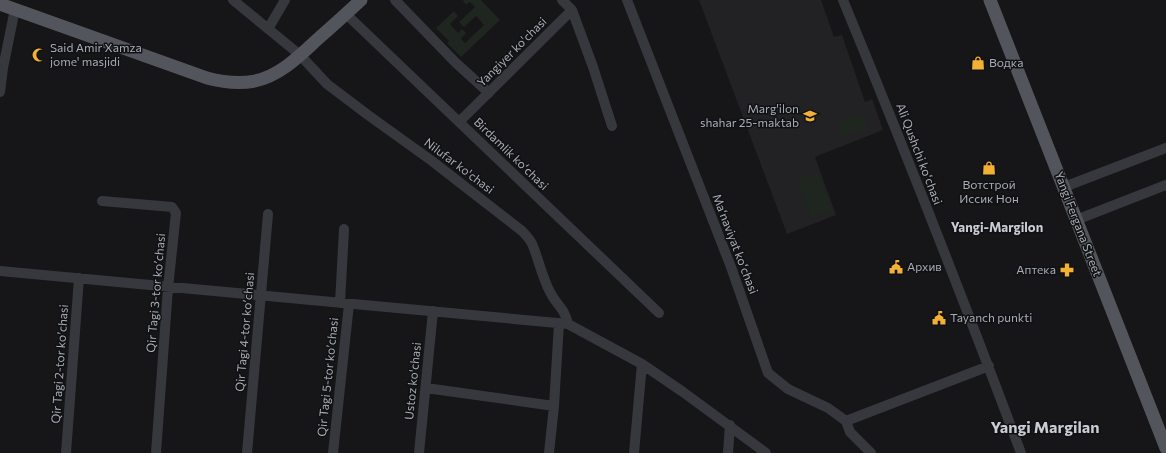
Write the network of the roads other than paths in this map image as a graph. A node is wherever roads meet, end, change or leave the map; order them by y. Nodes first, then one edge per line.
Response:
1 (233, 0) edge
2 (285, 0) edge
3 (361, 0) edge
4 (395, 0) edge
5 (562, 0) edge
6 (627, 0) edge
7 (843, 0) edge
8 (990, 0) edge
9 (0, 4) edge
10 (15, 9) junction
11 (572, 10) junction
12 (346, 14) junction
13 (268, 29) junction
14 (300, 55) junction
15 (0, 92) edge
16 (489, 93) junction
17 (459, 122) junction
18 (612, 126) dead end
19 (1166, 148) edge
20 (1166, 185) edge
21 (1064, 187) junction
22 (102, 200) dead end
23 (268, 214) dead end
24 (1076, 220) junction
25 (344, 229) dead end
26 (0, 271) edge
27 (79, 278) junction
28 (168, 288) junction
29 (262, 296) junction
30 (344, 303) junction
31 (433, 311) junction
32 (659, 313) dead end
33 (563, 324) junction
34 (642, 364) junction
35 (989, 366) junction
36 (426, 388) junction
37 (554, 406) junction
38 (846, 422) junction
39 (730, 425) junction
40 (1166, 448) edge
41 (66, 453) edge
42 (156, 453) edge
43 (247, 453) edge
44 (333, 453) edge
45 (419, 453) edge
46 (549, 453) edge
47 (634, 453) edge
48 (728, 453) edge
49 (766, 453) edge
50 (871, 453) edge
51 (1022, 453) edge

1 - 13 street, Nilufar ko'chasi
2 - 13 street
3 - 12 main road
4 - 16 street
5 - 11 street
6 - 38 street, Maʻnaviyat koʻchasi
7 - 35 street, Ali Qushchi koʻchasi
8 - 21 main road, Yangi Fergana Street
9 - 10 main road
10 - 14 main road
10 - 15 street
11 - 16 street, Yangiyer ko'chasi
11 - 18 street
12 - 14 main road
12 - 17 street, Birdamlik koʻchasi
13 - 14 street, Nilufar ko'chasi
14 - 33 street, Nilufar ko'chasi
16 - 17 street, Yangiyer ko'chasi
17 - 32 street, Birdamlik koʻchasi
19 - 21 street
20 - 24 street
21 - 24 main road, Yangi Fergana Street
22 - 28 street, Qir Tagi 3-tor koʼchasi
23 - 29 street, Qir Tagi 4-tor koʼchasi
24 - 40 main road, Yangi Fergana Street
25 - 30 street, Qir Tagi 5-tor koʼchasi
26 - 27 street
27 - 28 street
27 - 41 street, Qir Tagi 2-tor koʼchasi
28 - 29 street
28 - 42 street, Qir Tagi 3-tor koʼchasi
29 - 30 street
29 - 43 street, Qir Tagi 4-tor koʼchasi
30 - 31 street
30 - 44 street, Qir Tagi 5-tor koʼchasi
31 - 33 street
31 - 36 street, Ustoz ko'chasi
33 - 34 street
33 - 37 street
34 - 39 street
34 - 47 street
35 - 38 street
35 - 51 street, Ali Qushchi koʻchasi
36 - 37 street
36 - 45 street, Ustoz ko'chasi
37 - 46 street
38 - 50 street, Maʻnaviyat koʻchasi
39 - 48 street
39 - 49 street

